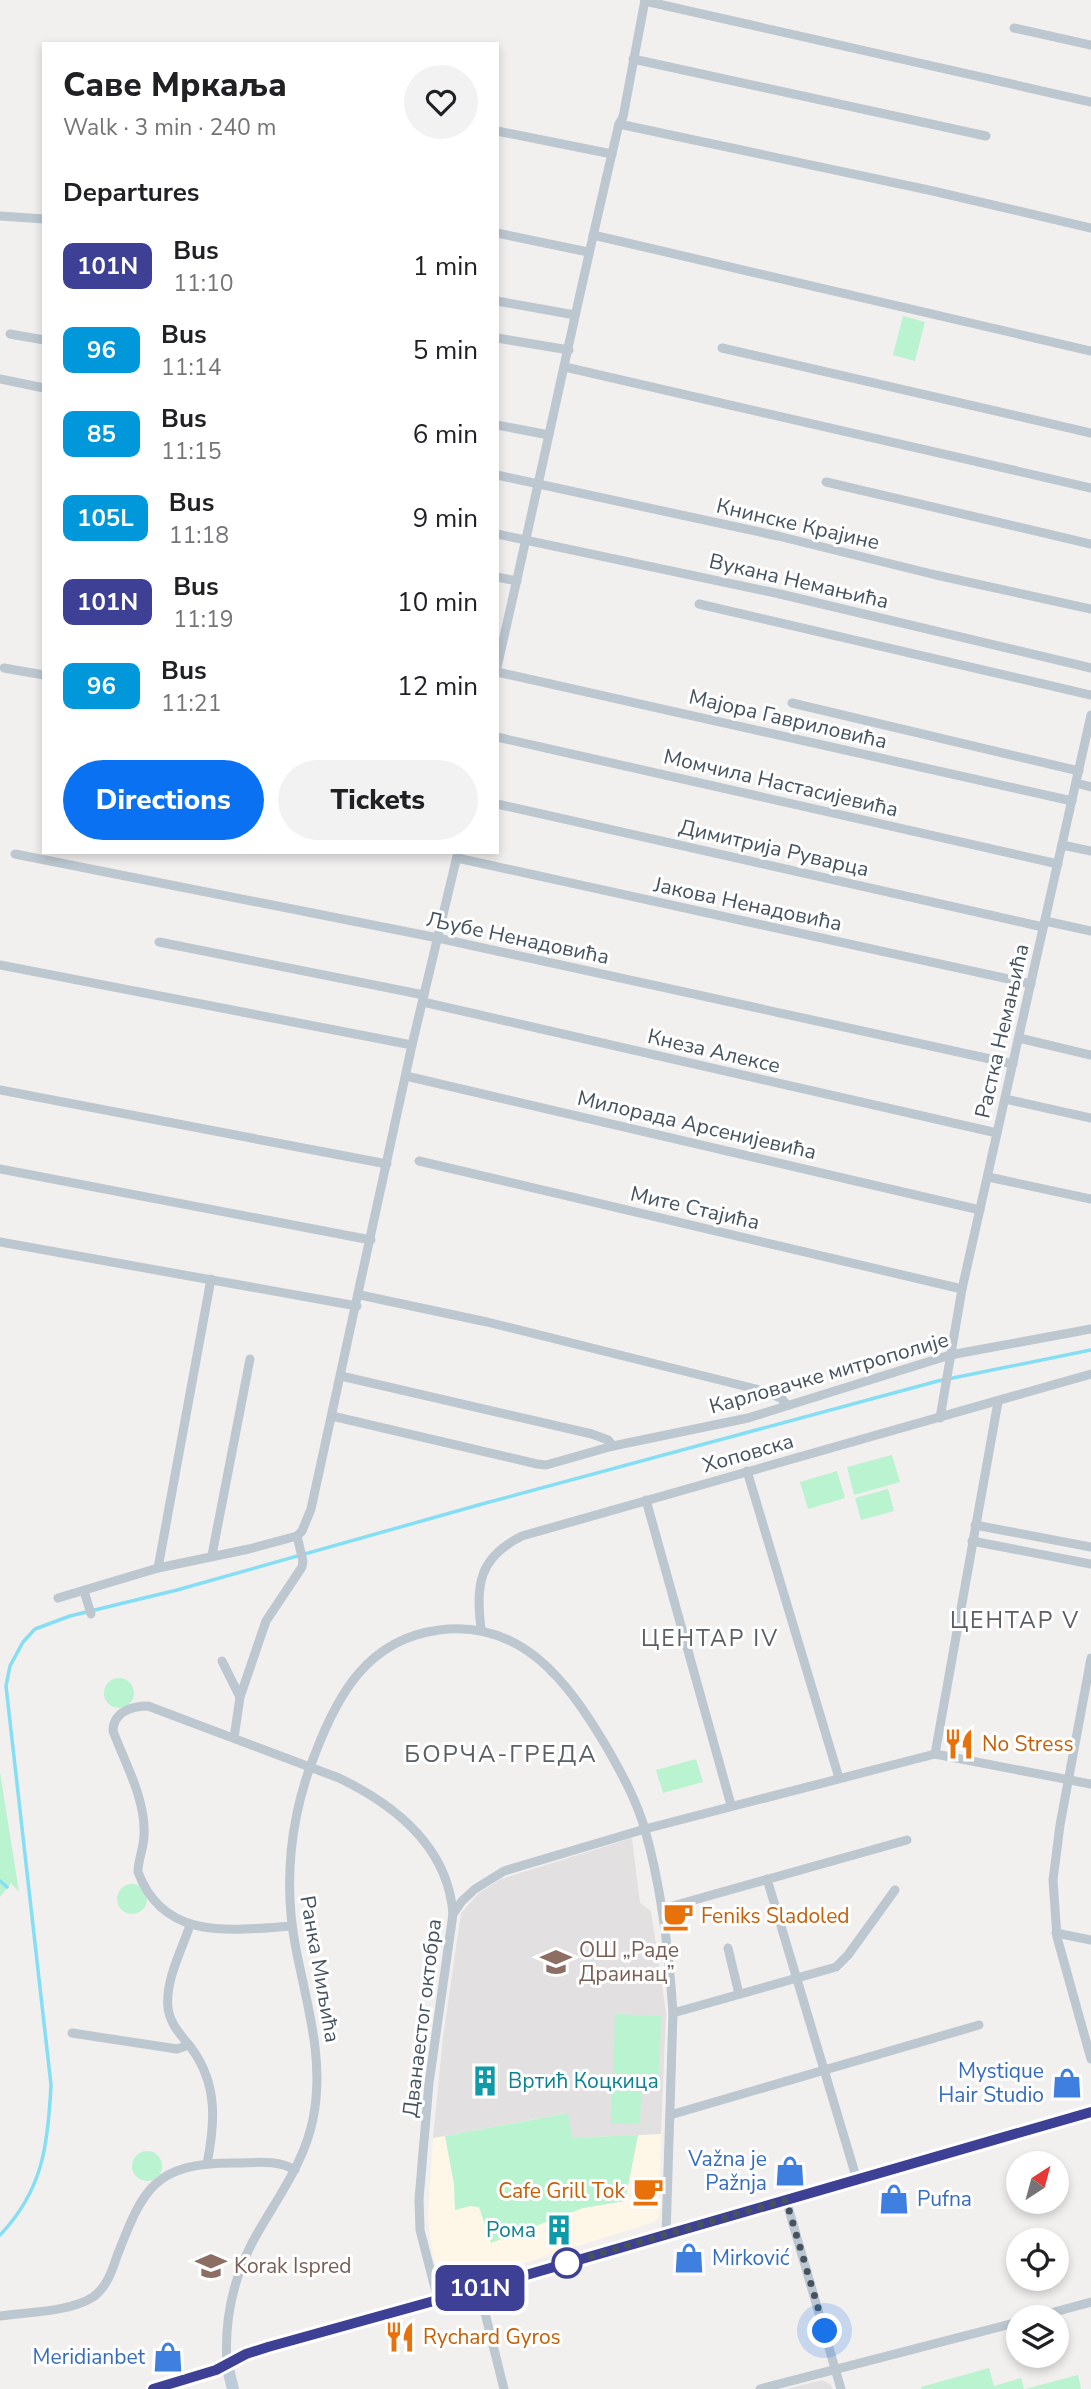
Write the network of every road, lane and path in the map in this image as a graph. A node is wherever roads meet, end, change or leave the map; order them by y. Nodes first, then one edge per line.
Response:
1 (645, 1) edge
2 (1014, 28) dead end
3 (1091, 45) edge
4 (633, 59) junction
5 (1091, 102) edge
6 (619, 124) junction
7 (499, 131) edge
8 (986, 136) dead end
9 (612, 154) junction
10 (0, 216) edge
11 (42, 219) edge
12 (1091, 228) edge
13 (499, 233) edge
14 (593, 235) junction
15 (588, 252) junction
16 (499, 301) edge
17 (575, 315) junction
18 (10, 334) dead end
19 (499, 338) edge
20 (42, 341) edge
21 (722, 348) dead end
22 (569, 350) junction
23 (1091, 351) edge
24 (565, 367) junction
25 (0, 379) edge
26 (42, 388) edge
27 (499, 425) edge
28 (1091, 433) edge
29 (549, 435) junction
30 (499, 475) edge
31 (826, 482) dead end
32 (538, 483) junction
33 (1091, 488) edge
34 (499, 534) edge
35 (527, 540) junction
36 (1091, 544) edge
37 (499, 577) edge
38 (517, 581) junction
39 (699, 604) dead end
40 (1091, 610) edge
41 (499, 660) edge
42 (4, 668) dead end
43 (1091, 668) edge
44 (499, 669) edge
45 (42, 675) edge
46 (1091, 695) edge
47 (792, 703) dead end
48 (1091, 715) edge
49 (499, 737) edge
50 (1079, 771) junction
51 (1076, 783) junction
52 (1091, 787) edge
53 (1072, 801) junction
54 (499, 804) edge
55 (1062, 845) junction
56 (1091, 851) edge
57 (15, 854) dead end
58 (458, 855) edge
59 (1058, 864) junction
60 (1044, 924) junction
61 (1091, 931) edge
62 (438, 938) junction
63 (159, 942) dead end
64 (0, 965) edge
65 (1031, 984) junction
66 (424, 999) junction
67 (1019, 1038) junction
68 (412, 1045) junction
69 (1091, 1055) edge
70 (1013, 1064) junction
71 (406, 1076) junction
72 (0, 1090) edge
73 (1005, 1099) junction
74 (1091, 1118) edge
75 (997, 1133) junction
76 (419, 1161) dead end
77 (387, 1164) junction
78 (0, 1169) edge
79 (988, 1177) junction
80 (1091, 1199) edge
81 (980, 1210) junction
82 (371, 1240) junction
83 (0, 1242) edge
84 (211, 1279) junction
85 (962, 1289) junction
86 (360, 1295) junction
87 (357, 1306) junction
88 (1091, 1329) edge
89 (950, 1355) junction
90 (250, 1359) dead end
91 (1091, 1374) edge
92 (341, 1376) junction
93 (998, 1402) junction
94 (787, 1405) junction
95 (332, 1416) junction
96 (940, 1418) junction
97 (613, 1446) junction
98 (747, 1471) junction
99 (646, 1500) junction
100 (975, 1525) junction
101 (297, 1536) junction
102 (972, 1541) junction
103 (1091, 1547) edge
104 (212, 1555) junction
105 (1091, 1564) edge
106 (158, 1568) junction
107 (84, 1591) junction
108 (58, 1598) dead end
109 (89, 1609) dead end
110 (481, 1629) junction
111 (1091, 1658) edge
112 (222, 1661) dead end
113 (240, 1697) junction
114 (234, 1738) junction
115 (934, 1754) junction
116 (310, 1766) junction
117 (839, 1778) junction
118 (1068, 1779) junction
119 (1091, 1784) edge
120 (731, 1805) junction
121 (645, 1829) junction
122 (907, 1840) dead end
123 (768, 1879) junction
124 (895, 1890) dead end
125 (662, 1909) junction
126 (453, 1914) junction
127 (190, 1925) junction
128 (292, 1926) junction
129 (1056, 1933) junction
130 (1091, 1940) edge
131 (728, 1948) dead end
132 (797, 1978) junction
133 (739, 1994) junction
134 (673, 2013) junction
135 (979, 2025) dead end
136 (72, 2033) dead end
137 (189, 2045) junction
138 (1091, 2059) edge
139 (824, 2070) junction
140 (1091, 2112) edge
141 (670, 2115) junction
142 (207, 2164) junction
143 (295, 2170) junction
144 (857, 2180) junction
145 (786, 2200) junction
146 (666, 2235) junction
147 (479, 2289) junction
148 (438, 2300) junction
149 (1091, 2302) edge
150 (1069, 2308) edge
151 (0, 2316) edge
152 (1006, 2325) edge
153 (227, 2365) junction
154 (836, 2369) junction
155 (153, 2389) edge
156 (233, 2389) edge
157 (504, 2389) edge
158 (760, 2389) edge
159 (841, 2389) edge

1 - 4 street
1 - 5 street
2 - 3 street
4 - 6 street
4 - 8 street
6 - 9 street
6 - 12 street
7 - 9 street
9 - 14 street
10 - 11 street
13 - 15 street
14 - 15 street
14 - 23 street
15 - 17 street
16 - 17 street
17 - 22 street
18 - 20 street
19 - 22 street
21 - 28 street
22 - 24 street
24 - 29 street
24 - 33 street
25 - 26 street
27 - 29 street
29 - 32 street
30 - 32 street, Книнске Крајине
31 - 36 street
32 - 35 street
32 - 40 street, Книнске Крајине
34 - 35 street, Вукана Немањића
35 - 38 street
35 - 43 street, Вукана Немањића
37 - 38 street
38 - 41 street
39 - 46 street
42 - 45 street
44 - 53 street, Мајора Гавриловића
47 - 50 street
48 - 50 street, Растка Немањића
49 - 59 street, Момчила Настасијевића
50 - 51 street, Растка Немањића
51 - 52 street
51 - 53 street, Растка Немањића
53 - 55 street, Растка Немањића
54 - 60 street, Димитрија Руварца
55 - 56 street
55 - 59 street, Растка Немањића
57 - 62 street, Љубе Ненадовића
58 - 62 street
58 - 65 street, Јакова Ненадовића
59 - 60 street, Растка Немањића
60 - 61 street, Димитрија Руварца
60 - 65 street, Растка Немањића
62 - 66 street
62 - 70 street, Љубе Ненадовића
63 - 66 street, Кнеза Алексе
64 - 68 street
65 - 67 street, Растка Немањића
66 - 68 street
66 - 75 street, Кнеза Алексе
67 - 69 street
67 - 70 street, Растка Немањића
68 - 71 street
70 - 73 street, Растка Немањића
71 - 77 street
71 - 81 street, Милорада Арсенијевића
72 - 77 street
73 - 74 street
73 - 75 street, Растка Немањића
75 - 79 street, Растка Немањића
76 - 85 street, Мите Стајића
77 - 82 street
78 - 82 street
79 - 80 street
79 - 81 street, Растка Немањића
81 - 85 street, Растка Немањића
82 - 86 street
83 - 84 street
84 - 87 street
84 - 106 street
85 - 89 street, Растка Немањића
86 - 87 street
86 - 94 street
87 - 92 street
88 - 89 street, Карловачке митрополије
89 - 94 street, Карловачке митрополије
89 - 96 street, Растка Немањића
90 - 104 street
91 - 93 street, Хоповска
92 - 95 street
92 - 97 street
93 - 96 street, Хоповска
93 - 100 street
94 - 97 street, Карловачке митрополије
95 - 97 street, Карловачке митрополије
95 - 101 street
96 - 98 street, Хоповска
98 - 99 street, Хоповска
98 - 117 street
99 - 110 street, Хоповска
99 - 120 street
100 - 102 street
100 - 103 street
101 - 104 street
101 - 113 street
102 - 105 street
102 - 115 street
104 - 106 street
106 - 107 street
107 - 108 street
107 - 109 street
110 - 116 street, Ранка Миљића
110 - 121 street, Ранка Миљића
111 - 118 street
112 - 113 street
113 - 114 street
114 - 116 street, Дванаестог октобра
114 - 127 street, Дванаестог октобра
115 - 117 street
115 - 118 street
116 - 126 street, Дванаестог октобра
116 - 128 street, Ранка Миљића
117 - 120 street
118 - 119 street
118 - 129 street
120 - 121 street
121 - 125 street, Ранка Миљића
121 - 126 street
122 - 123 street
123 - 125 street
123 - 132 street
124 - 132 street
125 - 134 street, Ранка Миљића
126 - 148 street, Дванаестог октобра
127 - 128 street
127 - 137 street
128 - 143 street, Ранка Миљића
129 - 130 street
129 - 138 street
131 - 133 street
132 - 133 street
132 - 139 street
133 - 134 street
134 - 141 street, Ранка Миљића
135 - 139 street
136 - 137 street
137 - 142 street
139 - 141 street
139 - 144 street
140 - 144 street
141 - 146 street, Ранка Миљића
142 - 143 street
142 - 151 street
143 - 153 street, Ранка Миљића
144 - 145 street
145 - 146 street
145 - 154 street
146 - 147 street
147 - 148 street
147 - 157 street
148 - 153 street
149 - 150 street
152 - 154 street
153 - 155 street
153 - 156 street
154 - 158 street
154 - 159 street

